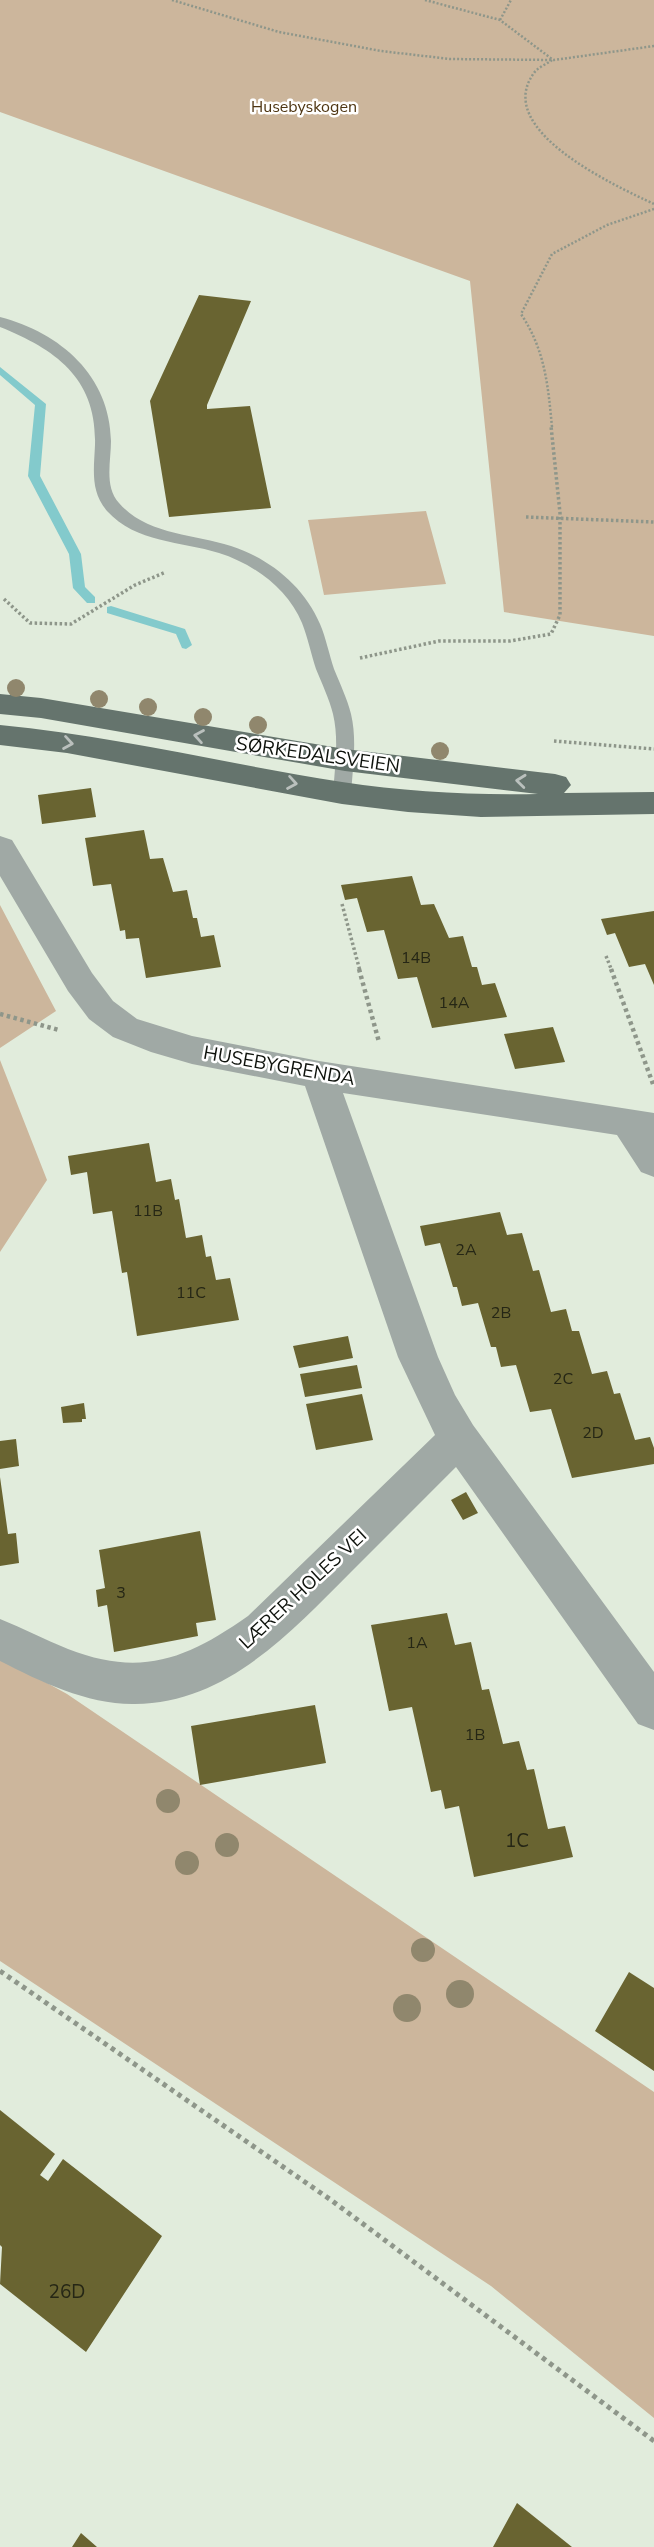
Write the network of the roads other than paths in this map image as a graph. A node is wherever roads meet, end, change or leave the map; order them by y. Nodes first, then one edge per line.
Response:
1 (0, 322) edge
2 (0, 704) edge
3 (0, 735) edge
4 (345, 760) junction
5 (342, 793) junction
6 (645, 803) edge
7 (0, 848) edge
8 (320, 1075) junction
9 (641, 1125) edge
10 (654, 1161) edge
11 (459, 1438) junction
12 (0, 1639) edge
13 (654, 1709) edge

1 - 4 lane
4 -> 2 main road, SØRKEDALSVEIEN
3 -> 5 main road, SØRKEDALSVEIEN
4 - 5 lane
6 -> 4 main road, SØRKEDALSVEIEN
5 - 6 main road, SØRKEDALSVEIEN
7 - 8 street, HUSEBYGRENDA
8 - 9 street, HUSEBYGRENDA
8 - 11 street
9 - 10 street
11 - 12 street, LÆRER HOLES VEI
11 - 13 street

